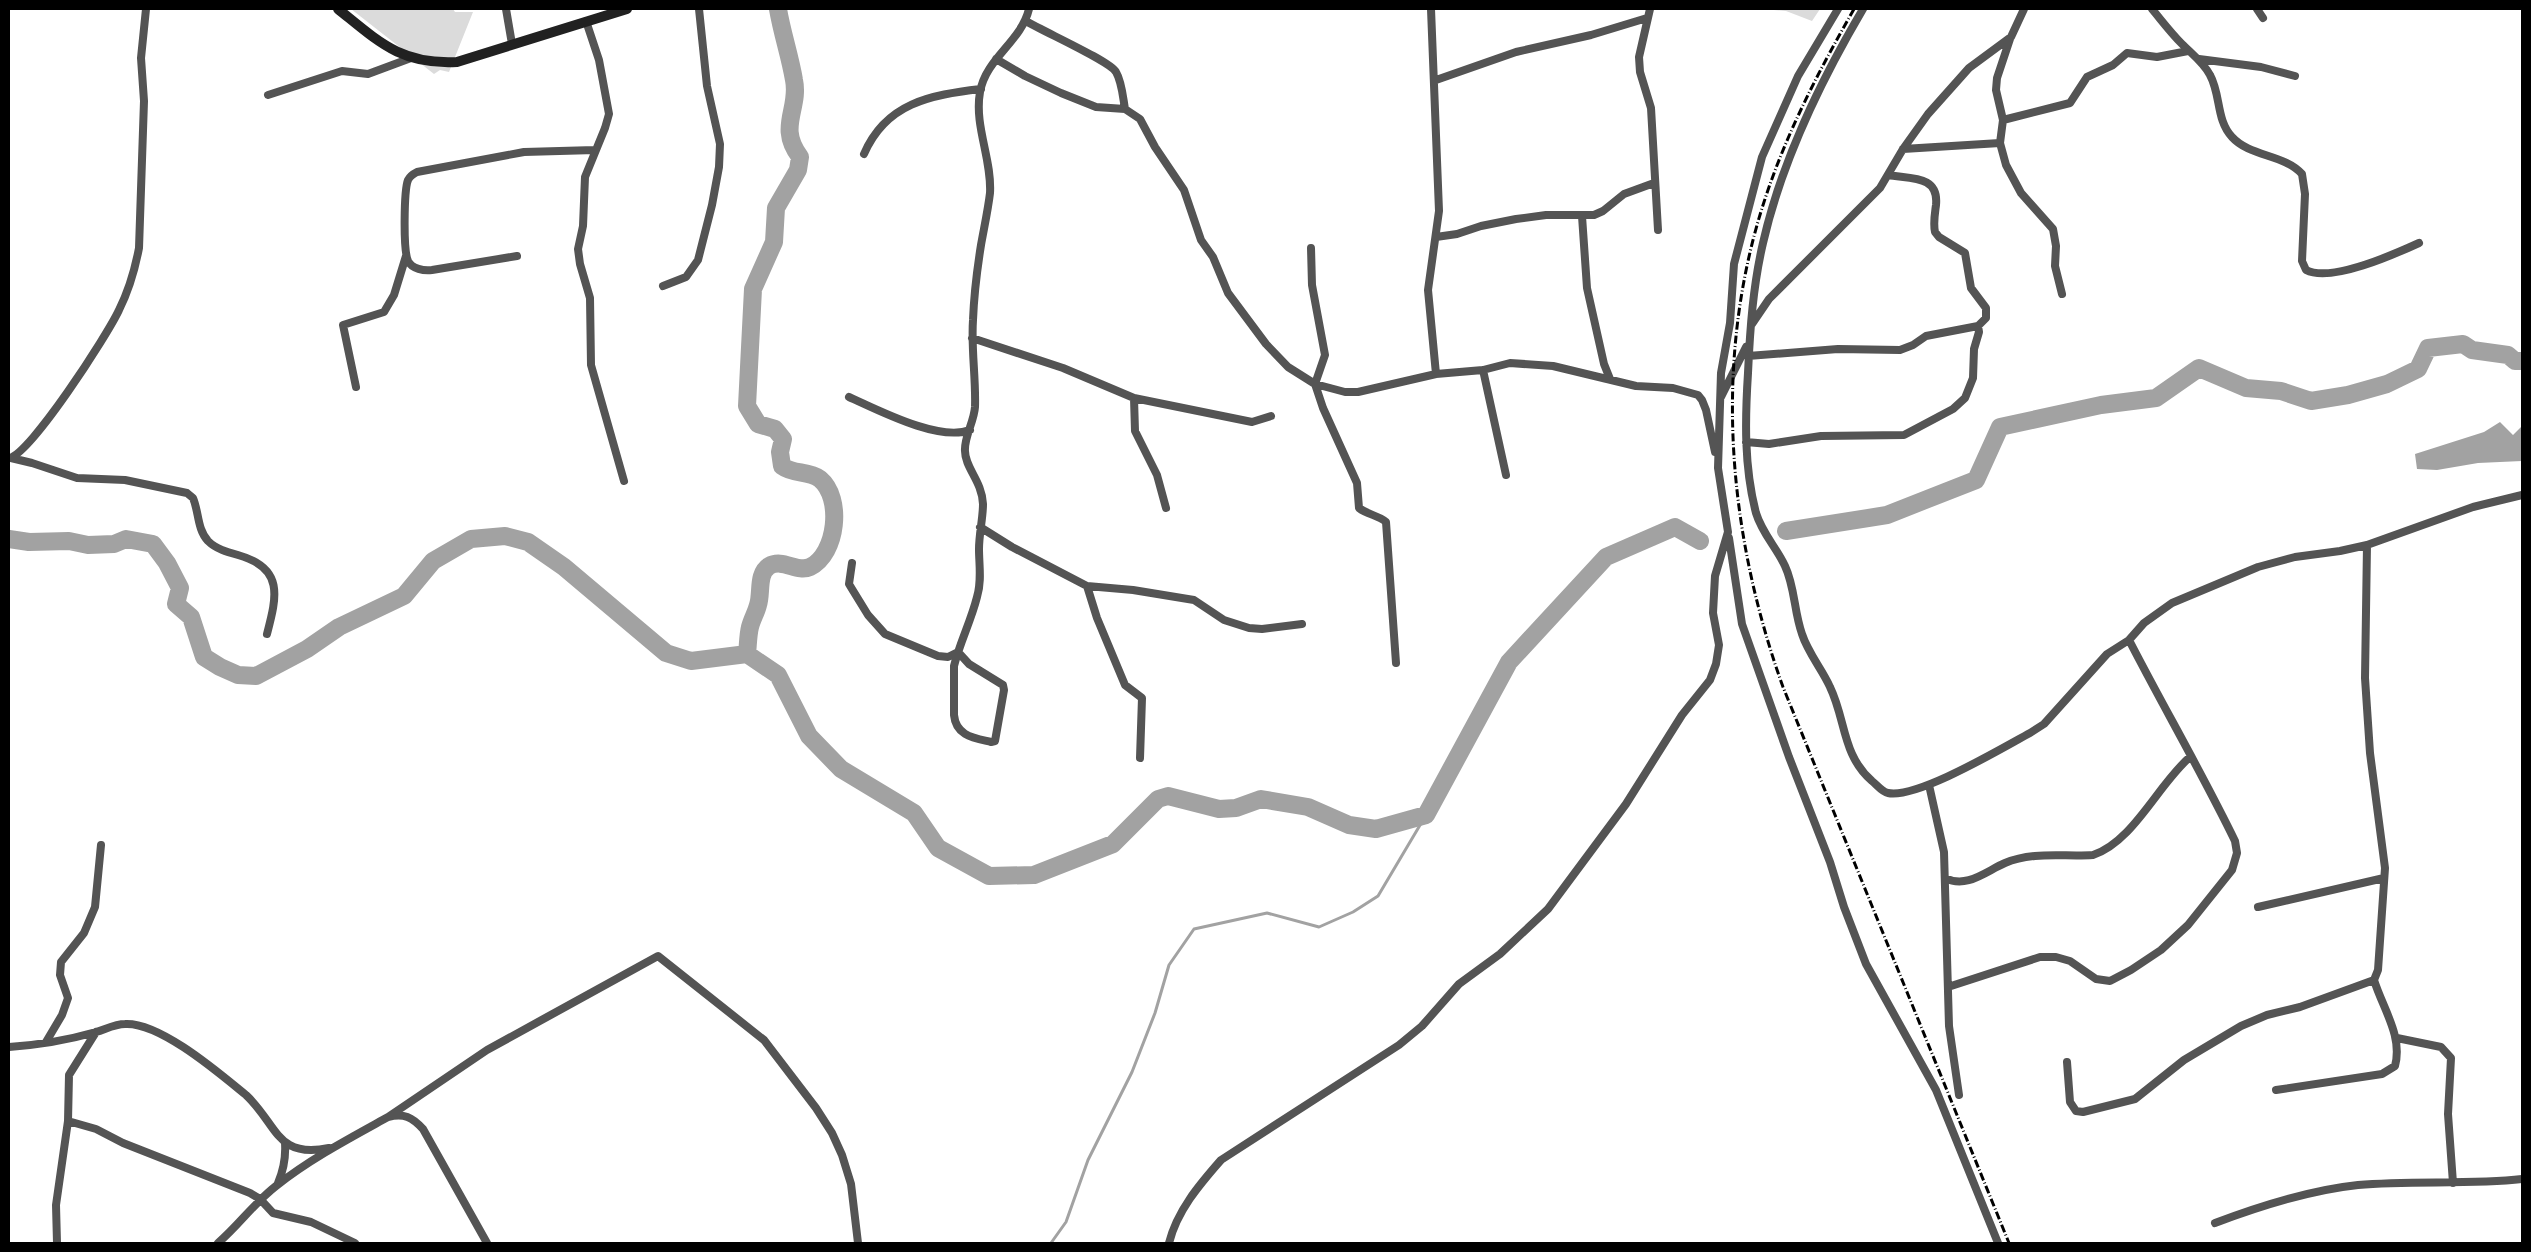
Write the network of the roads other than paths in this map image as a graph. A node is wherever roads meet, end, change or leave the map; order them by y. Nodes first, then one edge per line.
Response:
1 (146, 9) edge
2 (338, 9) edge
3 (506, 9) edge
4 (627, 9) edge
5 (699, 9) edge
6 (1029, 9) edge
7 (1431, 9) edge
8 (1650, 9) edge
9 (1838, 9) edge
10 (1863, 9) edge
11 (2024, 9) edge
12 (2152, 9) edge
13 (2257, 9) edge
14 (612, 11) edge
15 (1647, 18) junction
16 (2263, 18) dead end
17 (586, 21) junction
18 (1026, 22) junction
19 (2011, 37) junction
20 (512, 44) junction
21 (2188, 51) junction
22 (411, 58) junction
23 (2196, 58) junction
24 (996, 59) junction
25 (2295, 76) dead end
26 (1436, 80) junction
27 (981, 89) junction
28 (268, 95) dead end
29 (1125, 109) junction
30 (2003, 120) junction
31 (2000, 143) junction
32 (1904, 149) junction
33 (595, 150) junction
34 (864, 154) dead end
35 (1888, 175) junction
36 (1654, 183) junction
37 (1582, 216) junction
38 (1658, 230) dead end
39 (1436, 237) junction
40 (2419, 243) dead end
41 (1311, 248) dead end
42 (406, 254) junction
43 (517, 256) dead end
44 (663, 286) dead end
45 (2062, 294) dead end
46 (1978, 326) junction
47 (1750, 328) junction
48 (972, 338) junction
49 (1748, 343) junction
50 (1748, 356) junction
51 (1483, 370) junction
52 (1436, 374) junction
53 (1610, 379) junction
54 (1315, 384) junction
55 (356, 387) dead end
56 (849, 397) dead end
57 (1134, 398) junction
58 (1720, 401) junction
59 (1271, 416) dead end
60 (970, 430) junction
61 (1746, 442) junction
62 (9, 458) edge
63 (1718, 468) junction
64 (1506, 475) dead end
65 (624, 481) dead end
66 (2522, 495) edge
67 (1166, 508) dead end
68 (980, 527) junction
69 (1728, 532) junction
70 (2367, 545) junction
71 (852, 563) dead end
72 (1087, 586) junction
73 (1302, 624) dead end
74 (268, 634) dead end
75 (2129, 640) junction
76 (958, 652) junction
77 (1396, 663) dead end
78 (2191, 756) junction
79 (1140, 758) dead end
80 (1929, 786) junction
81 (101, 845) dead end
82 (1945, 878) junction
83 (2384, 878) junction
84 (2258, 907) dead end
85 (2374, 980) junction
86 (1948, 987) junction
87 (96, 1032) junction
88 (2397, 1038) junction
89 (46, 1042) junction
90 (9, 1047) edge
91 (2067, 1062) dead end
92 (2276, 1090) dead end
93 (1959, 1095) dead end
94 (388, 1117) junction
95 (68, 1121) junction
96 (285, 1144) junction
97 (333, 1147) junction
98 (2522, 1179) edge
99 (2453, 1183) junction
100 (277, 1184) junction
101 (260, 1199) junction
102 (2215, 1223) dead end
103 (57, 1243) edge
104 (218, 1243) edge
105 (355, 1243) edge
106 (487, 1243) edge
107 (858, 1243) edge
108 (1169, 1243) edge
109 (1998, 1243) edge

1 - 62 street
2 - 22 street
3 - 20 street
4 - 14 street
5 - 44 street
6 - 18 street
7 - 26 street
8 - 15 street
9 - 58 street
10 - 47 street
11 - 19 street
12 - 21 street
13 - 16 street
14 - 17 street
15 - 26 street
15 - 36 street
17 - 20 street
17 - 33 street
18 - 24 street
18 - 29 street
19 - 30 street
19 - 32 street
20 - 22 street
21 - 23 street
21 - 30 street
22 - 28 street
23 - 25 street
23 - 40 street
24 - 27 street
24 - 29 street
26 - 39 street
27 - 34 street
27 - 48 street
29 - 54 street
30 - 31 street
31 - 32 street
31 - 45 street
32 - 35 street
33 - 42 street
33 - 65 street
35 - 46 street
35 - 47 street
36 - 37 street
36 - 38 street
37 - 39 street
37 - 53 street
39 - 52 street
41 - 54 street
42 - 43 street
42 - 55 street
46 - 50 street
46 - 61 street
47 - 49 street
48 - 57 street
48 - 60 street
49 - 50 street
49 - 58 street
50 - 61 street
51 - 52 street
51 - 53 street
51 - 64 street
52 - 54 street
53 - 63 street
54 - 77 street
56 - 60 street
57 - 59 street
57 - 67 street
58 - 63 street
60 - 68 street
61 - 80 street
62 - 74 street
63 - 69 street
66 - 70 street
68 - 72 street
68 - 76 street
69 - 108 street
69 - 109 street
70 - 75 street
70 - 83 street
71 - 76 street
72 - 73 street
72 - 79 street
75 - 78 street
75 - 80 street
76 - 76 street
78 - 82 street
78 - 86 street
80 - 82 street
81 - 89 street
82 - 86 street
83 - 84 street
83 - 85 street
85 - 88 street
85 - 91 street
86 - 93 street
87 - 89 street
87 - 95 street
87 - 96 street
88 - 92 street
88 - 99 street
89 - 90 street
94 - 97 street
94 - 106 street
94 - 107 street
95 - 101 street
95 - 103 street
96 - 97 street
96 - 100 street
97 - 100 street
98 - 99 street
99 - 102 street
100 - 101 street
101 - 104 street
101 - 105 street

